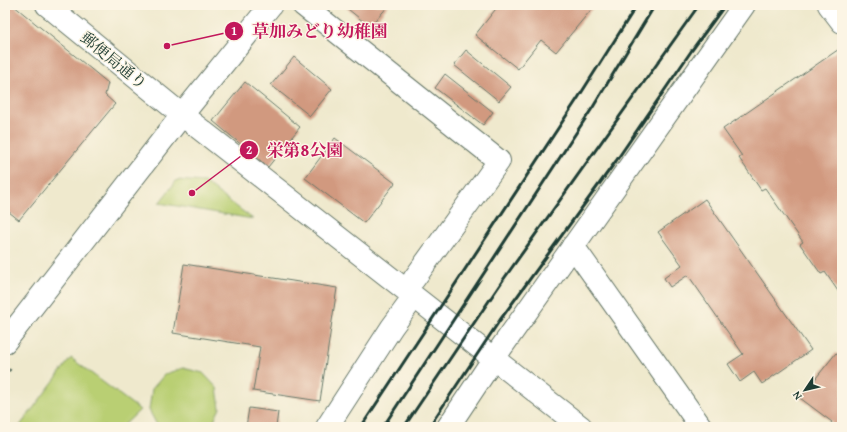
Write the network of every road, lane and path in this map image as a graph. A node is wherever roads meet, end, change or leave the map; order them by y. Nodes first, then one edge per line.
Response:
1 (47, 5) edge
2 (271, 5) edge
3 (303, 5) edge
4 (744, 5) edge
5 (830, 5) edge
6 (842, 22) edge
7 (182, 115) junction
8 (573, 246) junction
9 (414, 288) junction
10 (5, 342) edge
11 (494, 358) junction
12 (327, 427) edge
13 (448, 427) edge
14 (581, 427) edge
15 (700, 427) edge

1 - 7 street, 郵便局通り
2 - 7 street
3 - 9 street
4 - 8 street
5 - 6 street
7 - 9 street, 郵便局通り
7 - 10 street
8 - 11 street
8 - 15 street
9 - 11 street, 郵便局通り
9 - 12 street
11 - 13 street
11 - 14 street, 郵便局通り

